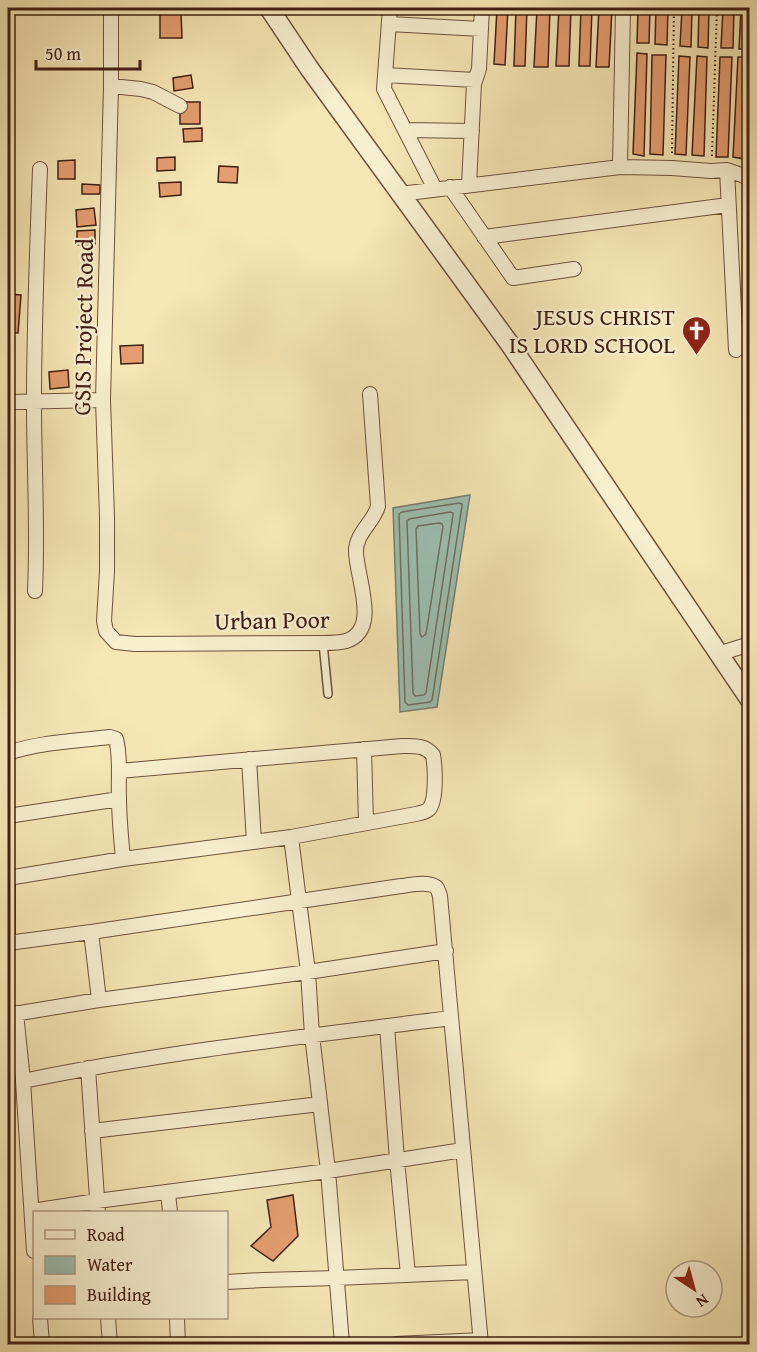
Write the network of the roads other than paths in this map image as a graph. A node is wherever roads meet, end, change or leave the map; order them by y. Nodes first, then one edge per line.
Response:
1 (111, 8) edge
2 (269, 8) edge
3 (390, 8) edge
4 (482, 8) edge
5 (623, 8) edge
6 (389, 24) junction
7 (481, 29) junction
8 (386, 75) junction
9 (475, 80) junction
10 (111, 86) junction
11 (180, 106) dead end
12 (406, 130) junction
13 (472, 131) junction
14 (620, 167) junction
15 (40, 169) dead end
16 (727, 170) junction
17 (750, 178) edge
18 (469, 185) junction
19 (450, 187) junction
20 (435, 189) junction
21 (400, 194) junction
22 (728, 205) junction
23 (484, 237) junction
24 (574, 269) dead end
25 (736, 350) dead end
26 (370, 394) dead end
27 (103, 400) junction
28 (8, 402) edge
29 (34, 402) junction
30 (36, 591) dead end
31 (116, 642) joint
32 (323, 643) junction
33 (750, 644) edge
34 (718, 654) junction
35 (328, 694) dead end
36 (750, 700) edge
37 (364, 750) junction
38 (8, 753) edge
39 (249, 759) junction
40 (119, 771) junction
41 (119, 799) junction
42 (8, 816) edge
43 (366, 823) junction
44 (291, 837) junction
45 (254, 842) junction
46 (123, 859) junction
47 (8, 878) edge
48 (298, 902) junction
49 (91, 932) junction
50 (8, 942) edge
51 (446, 951) junction
52 (308, 972) junction
53 (99, 1000) junction
54 (12, 1014) edge
55 (450, 1018) junction
56 (387, 1026) junction
57 (312, 1035) junction
58 (88, 1068) junction
59 (23, 1081) junction
60 (320, 1104) junction
61 (92, 1131) junction
62 (462, 1150) junction
63 (397, 1160) junction
64 (328, 1171) junction
65 (168, 1193) junction
66 (98, 1207) edge
67 (32, 1211) junction
68 (170, 1211) edge
69 (33, 1231) edge
70 (474, 1272) junction
71 (408, 1275) junction
72 (338, 1278) junction
73 (228, 1282) edge
74 (39, 1319) edge
75 (108, 1319) edge
76 (177, 1319) edge
77 (481, 1342) edge
78 (42, 1344) edge
79 (110, 1344) edge
80 (178, 1344) edge
81 (342, 1344) edge
82 (396, 1344) edge

1 - 10 street, GSIS Project Road
2 - 21 street
3 - 6 street
4 - 7 street
5 - 14 street
6 - 7 street
6 - 8 street
7 - 9 street
8 - 9 street
8 - 12 street
9 - 13 street
10 - 11 street
10 - 27 street, GSIS Project Road
12 - 13 street
12 - 20 street
13 - 18 street
14 - 16 street
14 - 18 street
15 - 29 street
16 - 17 street
16 - 22 street
18 - 19 street
19 - 20 street
19 - 23 street
20 - 21 street
21 - 34 street
22 - 23 street
22 - 25 street
23 - 24 street
26 - 32 street, Urban Poor
27 - 29 street
27 - 31 street, GSIS Project Road
28 - 29 street
29 - 30 street
31 - 32 street, Urban Poor
32 - 35 lane
33 - 34 street
34 - 36 street
37 - 39 street
37 - 43 street
37 - 43 street
38 - 40 street
39 - 40 street
39 - 45 street
40 - 41 street
41 - 42 street
41 - 46 street
43 - 44 street
44 - 45 street
44 - 48 street
45 - 46 street
46 - 47 street
47 - 50 street
48 - 49 street
48 - 51 street
48 - 52 street
49 - 50 street
49 - 53 street
51 - 52 street
51 - 55 street
52 - 53 street
52 - 57 street
53 - 54 street
54 - 59 street
55 - 56 street
55 - 62 street
56 - 57 street
56 - 63 street
57 - 58 street
57 - 60 street
58 - 59 street
58 - 61 street
59 - 67 street
60 - 61 street
60 - 64 street
61 - 66 street
62 - 63 street
62 - 70 street
63 - 64 street
63 - 71 street
64 - 65 street
64 - 72 street
65 - 66 street
65 - 68 street
66 - 67 street
67 - 69 street
70 - 71 street
70 - 77 street
71 - 72 street
72 - 73 street
72 - 81 street
74 - 78 street
75 - 79 street
76 - 80 street
77 - 82 street

